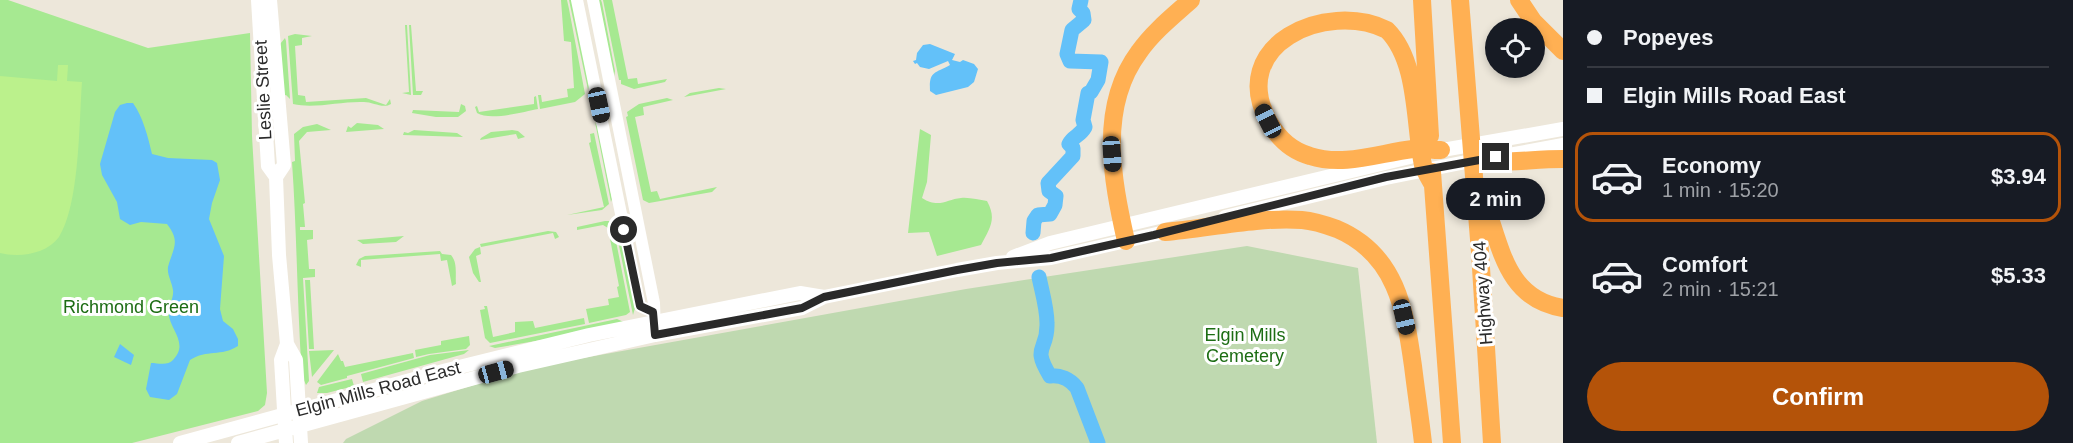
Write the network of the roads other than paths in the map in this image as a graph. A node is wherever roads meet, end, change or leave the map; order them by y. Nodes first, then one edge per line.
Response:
1 (258, 0) edge
2 (270, 0) edge
3 (577, 0) edge
4 (592, 0) edge
5 (1191, 0) edge
6 (1422, 0) edge
7 (1460, 0) edge
8 (1519, 0) edge
9 (1563, 51) edge
10 (1563, 129) edge
11 (1563, 144) edge
12 (1441, 150) joint
13 (1517, 157) junction
14 (1563, 159) edge
15 (1473, 161) joint
16 (1384, 166) junction
17 (276, 177) junction
18 (1474, 180) junction
19 (1433, 185) junction
20 (1165, 232) junction
21 (1124, 233) junction
22 (1563, 308) edge
23 (654, 323) junction
24 (287, 344) junction
25 (300, 410) junction
26 (285, 413) junction
27 (301, 426) junction
28 (286, 436) edge
29 (180, 443) edge
30 (238, 443) edge
31 (301, 443) edge
32 (1423, 443) edge
33 (1452, 443) edge
34 (1492, 443) edge

1 - 17 main road, Leslie Street
2 - 17 main road, Leslie Street
3 - 23 street
4 - 23 street
5 - 21 highway
6 - 19 highway
7 - 18 highway, Highway 404
8 - 9 highway
10 - 12 main road
11 - 13 main road
12 - 16 highway
13 - 14 highway
13 - 15 highway
15 - 16 main road, Elgin Mills Road East
16 - 19 highway
16 - 20 main road, Elgin Mills Road East
16 - 21 main road, Elgin Mills Road East
17 - 24 main road, Leslie Street
18 - 22 highway
18 - 34 highway, Highway 404
19 - 33 highway
20 - 21 main road, Elgin Mills Road East
20 - 32 highway
21 - 23 main road, Elgin Mills Road East
23 - 25 main road, Elgin Mills Road East
23 - 27 main road, Elgin Mills Road East
24 - 25 main road, Leslie Street
24 - 26 main road, Leslie Street
25 - 26 main road, Elgin Mills Road East
25 - 27 main road, Leslie Street
26 - 28 main road, Leslie Street
26 - 29 main road, Elgin Mills Road East
27 - 28 main road, Elgin Mills Road East
27 - 31 main road, Leslie Street
28 - 30 main road, Elgin Mills Road East

